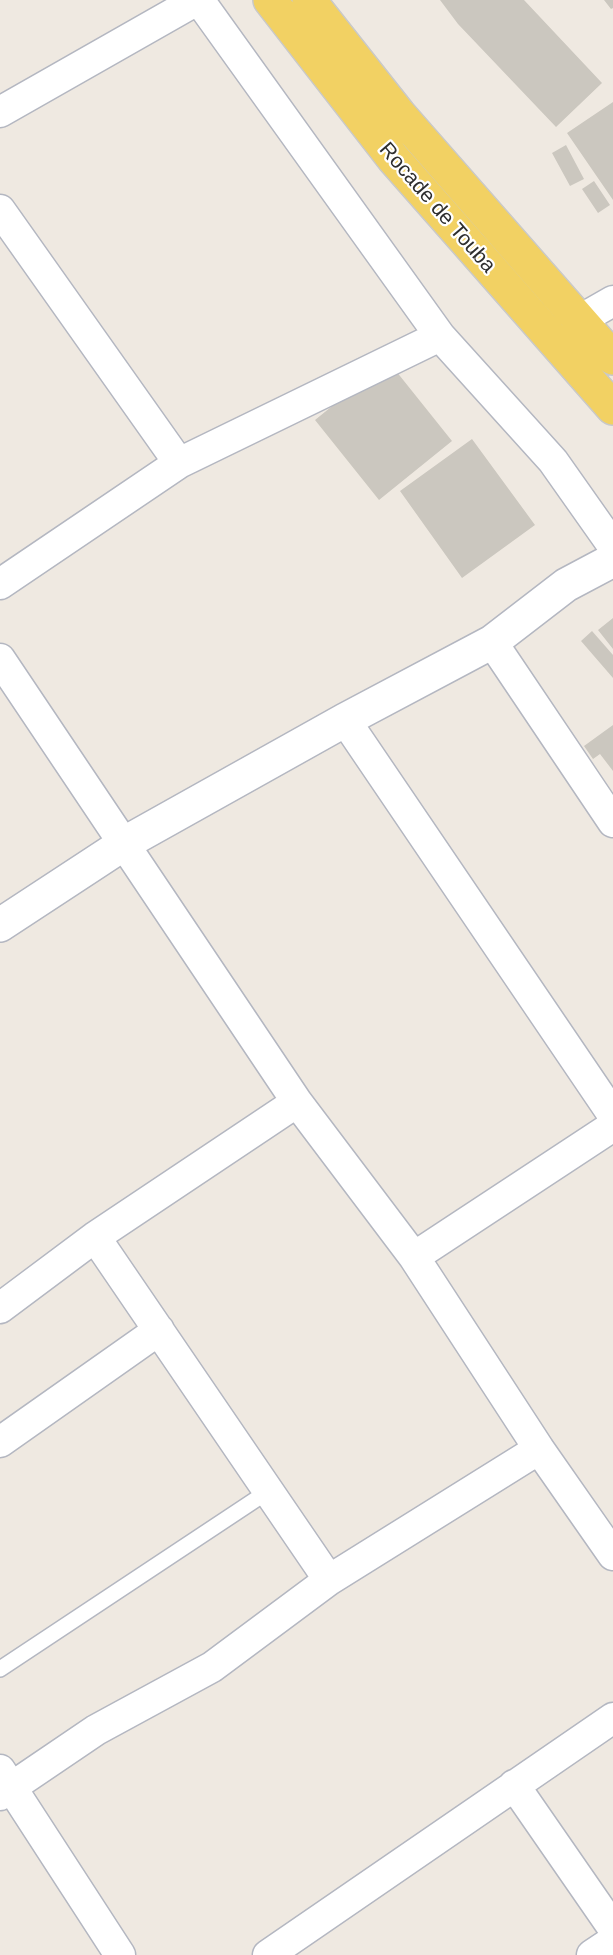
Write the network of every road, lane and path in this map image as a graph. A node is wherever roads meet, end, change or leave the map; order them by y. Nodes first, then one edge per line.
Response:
1 (198, 0) edge
2 (270, 0) edge
3 (309, 0) edge
4 (0, 112) edge
5 (0, 210) edge
6 (613, 301) edge
7 (578, 321) junction
8 (440, 336) junction
9 (613, 358) edge
10 (613, 408) edge
11 (179, 463) junction
12 (613, 546) edge
13 (613, 560) edge
14 (0, 584) edge
15 (492, 642) junction
16 (0, 659) edge
17 (345, 720) junction
18 (613, 822) edge
19 (125, 843) junction
20 (0, 925) edge
21 (297, 1102) junction
22 (613, 1114) edge
23 (613, 1126) edge
24 (95, 1237) junction
25 (414, 1257) junction
26 (0, 1308) edge
27 (159, 1330) junction
28 (0, 1442) edge
29 (539, 1449) junction
30 (270, 1490) junction
31 (613, 1555) edge
32 (329, 1580) junction
33 (0, 1669) edge
34 (613, 1718) edge
35 (4, 1784) edge
36 (514, 1785) junction
37 (613, 1928) edge
38 (613, 1941) edge
39 (120, 1955) edge
40 (268, 1955) edge
41 (592, 1955) edge

1 - 4 street
1 - 8 street
2 - 10 main road, Rocade de Touba
3 - 7 main road, Rocade de Touba
5 - 11 street
6 - 7 street
7 - 9 main road, Rocade de Touba
8 - 11 street
8 - 12 street
11 - 14 street
13 - 15 street
15 - 17 street
15 - 18 street
16 - 19 street
17 - 19 street
17 - 22 street
19 - 20 street
19 - 21 street
21 - 24 street
21 - 25 street
23 - 25 street
24 - 26 street
24 - 27 street
25 - 29 street
27 - 28 street
27 - 30 street
29 - 31 street
29 - 32 street
30 - 32 street
30 - 33 lane
32 - 35 street
34 - 36 street
35 - 39 street
36 - 37 street
36 - 40 street
38 - 41 street

